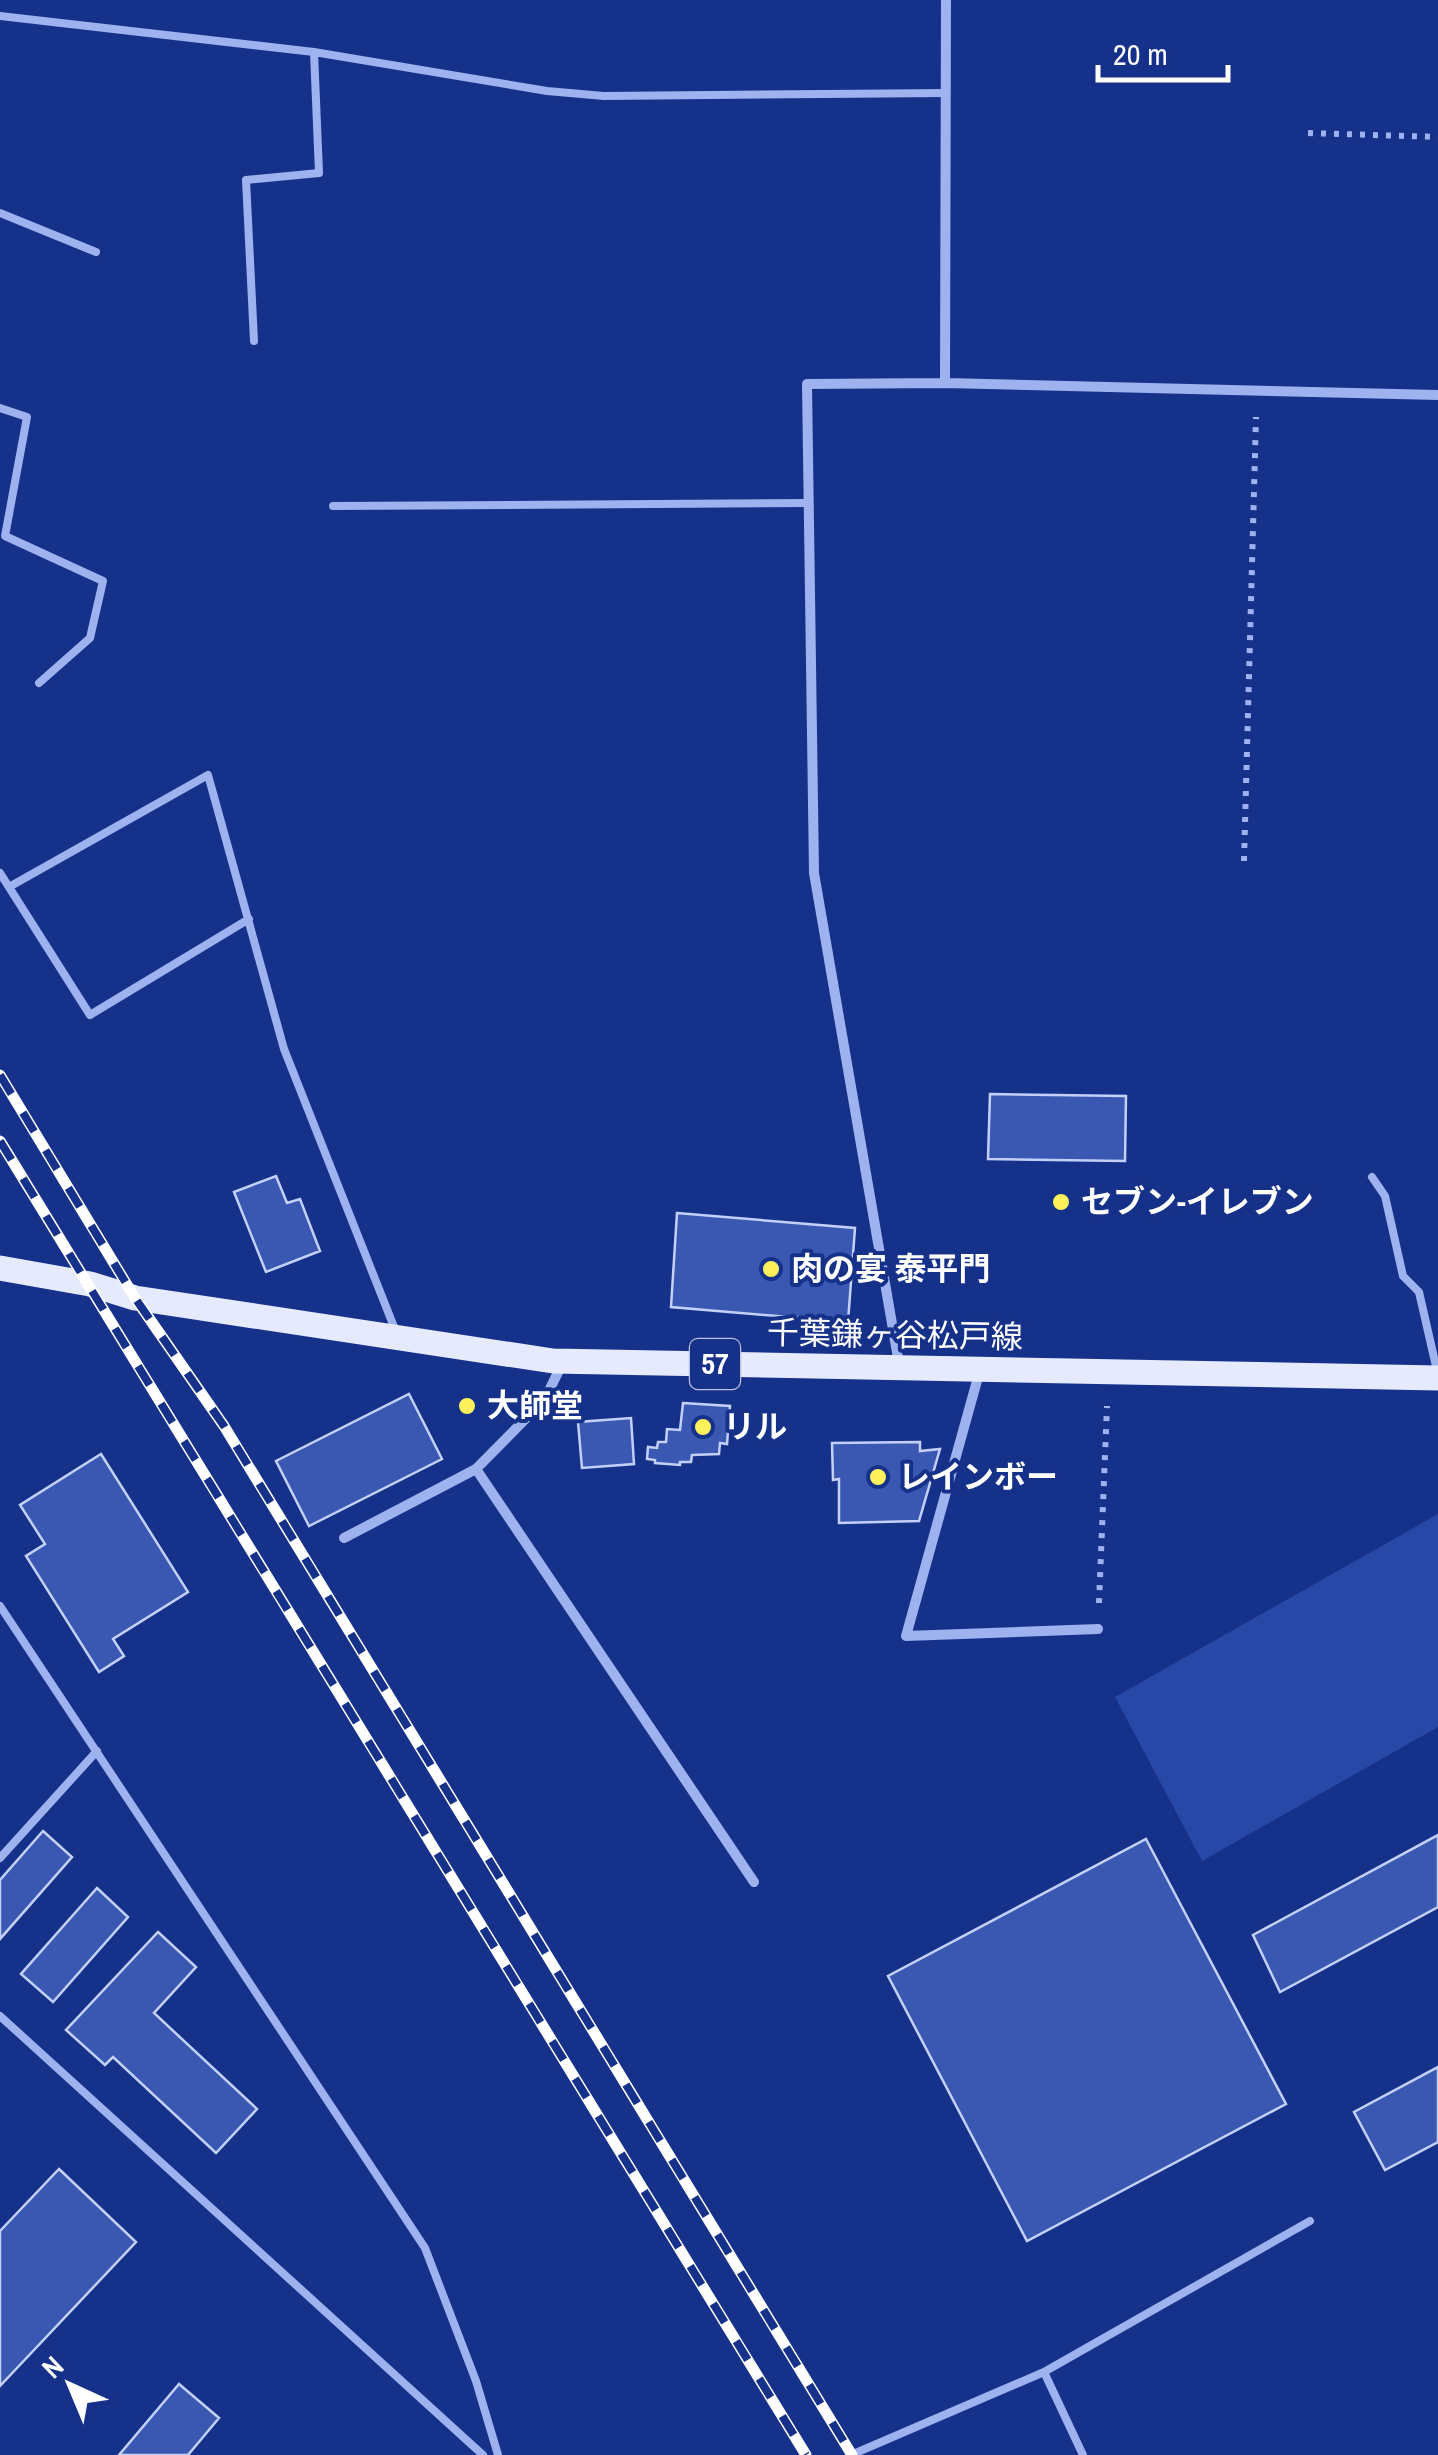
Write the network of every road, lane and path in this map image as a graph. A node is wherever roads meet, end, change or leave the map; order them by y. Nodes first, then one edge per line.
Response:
1 (946, 0) edge
2 (0, 16) edge
3 (314, 52) junction
4 (946, 93) junction
5 (1308, 132) dead end
6 (1438, 137) edge
7 (0, 213) edge
8 (96, 252) dead end
9 (254, 341) dead end
10 (945, 383) junction
11 (1257, 391) junction
12 (1438, 395) edge
13 (0, 408) edge
14 (810, 504) junction
15 (334, 506) dead end
16 (38, 683) dead end
17 (1244, 861) dead end
18 (0, 873) edge
19 (9, 887) junction
20 (249, 919) junction
21 (1372, 1177) dead end
22 (0, 1268) edge
23 (398, 1336) junction
24 (563, 1361) junction
25 (900, 1369) junction
26 (981, 1369) junction
27 (1438, 1376) edge
28 (1108, 1396) dead end
29 (476, 1469) junction
30 (344, 1538) dead end
31 (0, 1606) edge
32 (1098, 1630) joint
33 (97, 1751) junction
34 (0, 1858) edge
35 (754, 1882) dead end
36 (0, 2016) edge
37 (1310, 2221) dead end
38 (1044, 2372) junction
39 (483, 2455) edge
40 (498, 2455) edge
41 (851, 2455) edge
42 (1083, 2455) edge

1 - 4 street
2 - 3 lane
3 - 4 lane
3 - 9 lane
4 - 10 street
5 - 6 path
7 - 8 lane
10 - 11 street
10 - 14 street
11 - 12 street
11 - 17 path
13 - 16 lane
14 - 15 lane
14 - 25 street
18 - 19 lane
19 - 20 lane
19 - 20 lane
20 - 23 lane
21 - 27 lane
22 - 23 main road, 千葉鎌ヶ谷松戸線 / 57
23 - 24 main road, 千葉鎌ヶ谷松戸線 / 57
24 - 25 main road, 千葉鎌ヶ谷松戸線 / 57
24 - 29 street
25 - 26 main road, 千葉鎌ヶ谷松戸線 / 57
26 - 27 main road, 千葉鎌ヶ谷松戸線 / 57
26 - 32 street
28 - 32 path
29 - 30 street
29 - 35 street
31 - 33 lane
33 - 34 lane
33 - 40 lane
36 - 39 lane
37 - 38 lane
38 - 41 lane
38 - 42 lane

